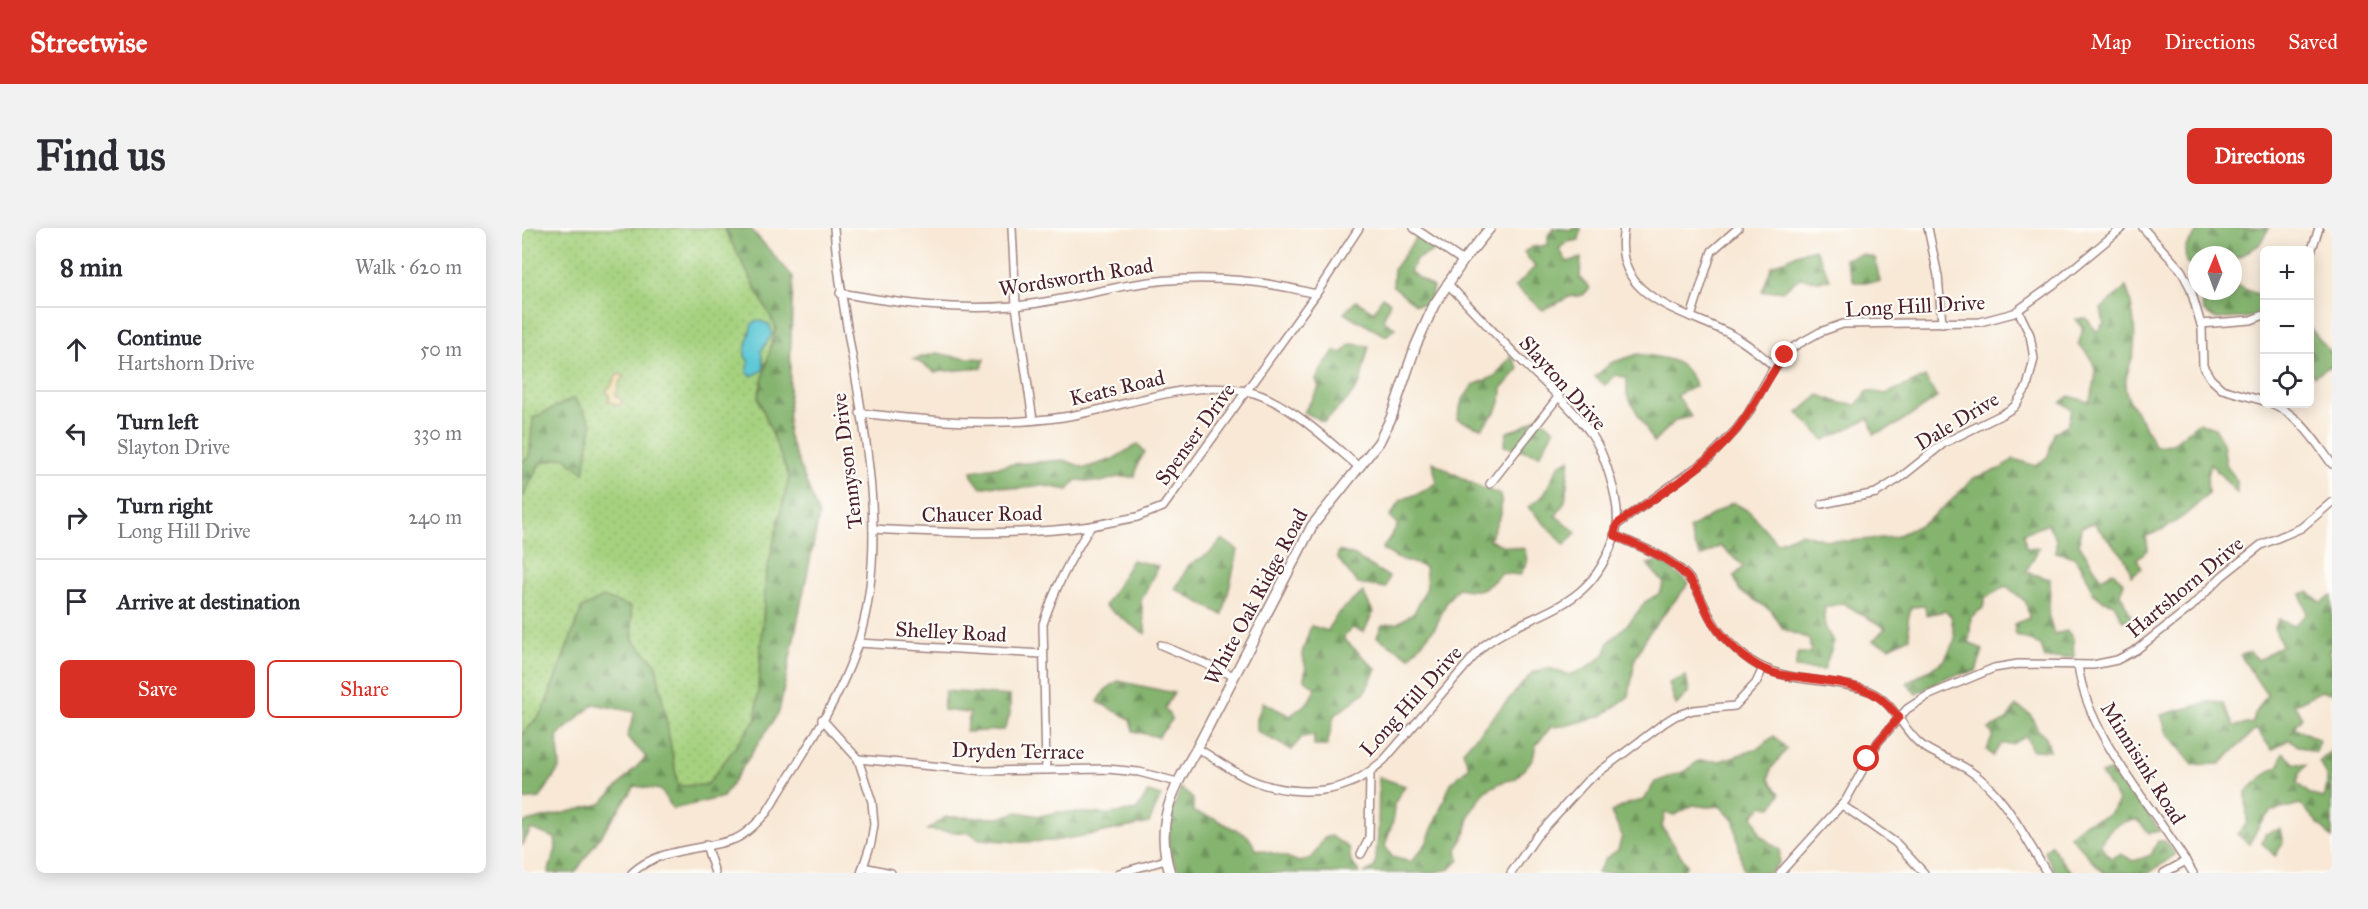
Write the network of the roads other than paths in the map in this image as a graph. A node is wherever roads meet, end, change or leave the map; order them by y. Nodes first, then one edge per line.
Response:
1 (834, 228) edge
2 (1012, 228) edge
3 (1359, 228) edge
4 (1414, 228) edge
5 (1490, 228) edge
6 (1624, 228) edge
7 (1738, 228) edge
8 (1928, 228) edge
9 (2122, 228) edge
10 (2143, 228) edge
11 (2319, 228) edge
12 (2313, 246) edge
13 (1463, 261) junction
14 (1447, 283) junction
15 (840, 292) junction
16 (1316, 294) junction
17 (1016, 306) junction
18 (2018, 310) junction
19 (1691, 317) junction
20 (2260, 317) edge
21 (1942, 323) junction
22 (2201, 324) junction
23 (1775, 367) junction
24 (1246, 391) junction
25 (1559, 396) junction
26 (2260, 400) edge
27 (2284, 408) edge
28 (860, 413) junction
29 (1033, 420) junction
30 (2332, 464) edge
31 (1359, 466) junction
32 (1490, 484) dead end
33 (2332, 502) edge
34 (1822, 504) dead end
35 (1617, 524) junction
36 (1091, 526) junction
37 (873, 529) junction
38 (1614, 535) junction
39 (858, 643) junction
40 (1161, 645) dead end
41 (1042, 654) junction
42 (2078, 665) junction
43 (1763, 669) junction
44 (1234, 676) junction
45 (1899, 717) junction
46 (822, 719) junction
47 (1197, 748) junction
48 (858, 759) junction
49 (1046, 770) junction
50 (1370, 772) junction
51 (1177, 782) junction
52 (1842, 805) junction
53 (706, 845) junction
54 (1361, 854) dead end
55 (1166, 860) junction
56 (2186, 861) junction
57 (862, 870) edge
58 (632, 873) edge
59 (715, 873) edge
60 (891, 873) edge
61 (1119, 873) edge
62 (1170, 873) edge
63 (1511, 873) edge
64 (1780, 873) edge
65 (1924, 873) edge
66 (2047, 873) edge
67 (2164, 873) edge
68 (2193, 873) edge

1 - 15 street, Tennyson Drive
2 - 17 street
3 - 16 street, Spenser Drive
4 - 13 street
5 - 13 street, White Oak Ridge Road
6 - 19 street
7 - 19 street
8 - 21 street
9 - 18 street, Long Hill Drive
10 - 22 street
11 - 12 street
13 - 14 street, White Oak Ridge Road
14 - 25 street, Slayton Drive
14 - 31 street, White Oak Ridge Road
15 - 17 street, Wordsworth Road
15 - 28 street, Tennyson Drive
16 - 17 street, Wordsworth Road
16 - 24 street, Spenser Drive
17 - 29 street
18 - 21 street, Long Hill Drive
18 - 34 street, Dale Drive
19 - 23 street
20 - 22 street
21 - 23 street, Long Hill Drive
22 - 26 street
23 - 35 street, Long Hill Drive
24 - 29 street, Keats Road
24 - 31 street, Keats Road
24 - 36 street, Spenser Drive
25 - 32 street
25 - 35 street, Slayton Drive
27 - 30 street
28 - 29 street, Keats Road
28 - 37 street, Tennyson Drive
31 - 44 street, White Oak Ridge Road
33 - 42 street, Hartshorn Drive
35 - 38 street, Long Hill Drive
36 - 37 street, Chaucer Road
36 - 41 street
37 - 39 street, Tennyson Drive
38 - 43 street
38 - 50 street, Long Hill Drive
39 - 41 street, Shelley Road
39 - 46 street, Tennyson Drive
40 - 44 street
41 - 49 street
42 - 45 street, Hartshorn Drive
42 - 56 street, Minnisink Road
43 - 45 street
43 - 63 street
44 - 47 street, White Oak Ridge Road
45 - 52 street, Hartshorn Drive
45 - 66 street
46 - 48 street
46 - 53 street, Tennyson Drive
47 - 50 street, Long Hill Drive
47 - 51 street, White Oak Ridge Road
48 - 49 street, Dryden Terrace
48 - 57 street
49 - 51 street, Dryden Terrace
50 - 54 street
51 - 55 street, White Oak Ridge Road
52 - 64 street, Hartshorn Drive
52 - 65 street
53 - 58 street, Tennyson Drive
53 - 59 street
55 - 61 street
55 - 62 street, White Oak Ridge Road
56 - 67 street
56 - 68 street, Minnisink Road
57 - 60 street

